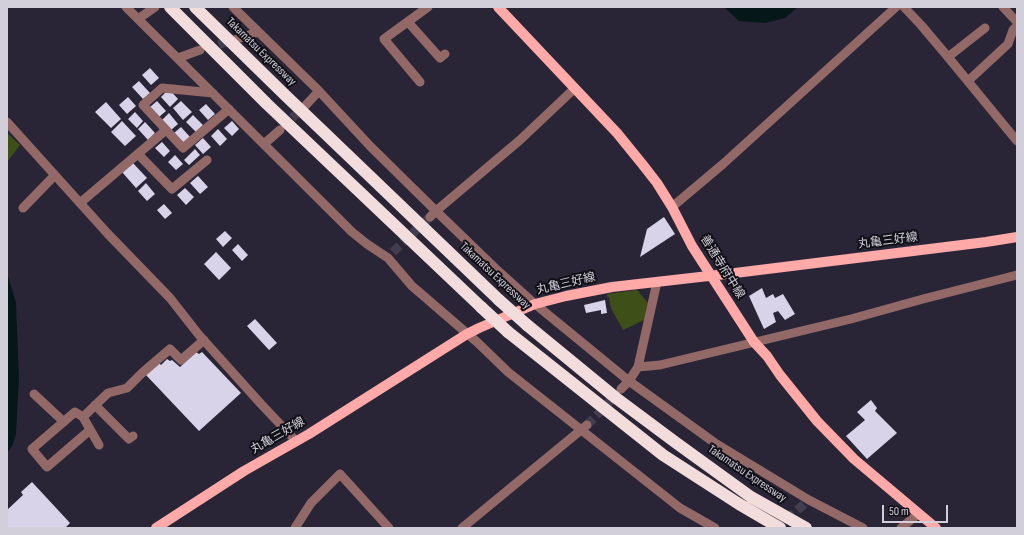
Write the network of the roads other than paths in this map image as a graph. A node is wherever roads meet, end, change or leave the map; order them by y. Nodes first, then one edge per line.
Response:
1 (126, 7) edge
2 (155, 7) edge
3 (170, 7) edge
4 (195, 7) edge
5 (233, 7) edge
6 (428, 7) edge
7 (498, 7) edge
8 (896, 7) edge
9 (904, 7) edge
10 (1003, 7) edge
11 (416, 10) edge
12 (138, 18) junction
13 (408, 22) junction
14 (1017, 22) edge
15 (1017, 26) edge
16 (985, 28) dead end
17 (258, 32) junction
18 (237, 39) tunnel mouth
19 (200, 50) tunnel mouth
20 (444, 54) dead end
21 (948, 57) junction
22 (178, 58) junction
23 (968, 80) junction
24 (420, 82) dead end
25 (575, 88) junction
26 (319, 91) junction
27 (212, 93) junction
28 (305, 106) tunnel mouth
29 (229, 109) junction
30 (7, 122) edge
31 (166, 130) junction
32 (280, 130) tunnel mouth
33 (1017, 141) edge
34 (264, 144) junction
35 (138, 154) junction
36 (207, 160) dead end
37 (55, 175) junction
38 (80, 203) junction
39 (672, 207) junction
40 (23, 208) dead end
41 (433, 214) junction
42 (1017, 237) edge
43 (1017, 275) edge
44 (711, 276) junction
45 (657, 282) junction
46 (535, 304) junction
47 (467, 334) junction
48 (204, 340) junction
49 (754, 342) junction
50 (638, 367) junction
51 (629, 381) junction
52 (621, 389) tunnel mouth
53 (34, 394) dead end
54 (95, 405) junction
55 (83, 418) junction
56 (64, 422) junction
57 (584, 427) junction
58 (90, 430) junction
59 (133, 436) dead end
60 (296, 441) junction
61 (99, 445) dead end
62 (918, 514) junction
63 (156, 528) edge
64 (295, 528) edge
65 (389, 528) edge
66 (462, 528) edge
67 (715, 528) edge
68 (780, 528) edge
69 (806, 528) edge
70 (863, 528) edge
71 (901, 528) edge
72 (936, 528) edge

1 - 12 street
2 - 12 street
3 - 68 highway, bridge
4 - 69 highway, Takamatsu Expressway, bridge
5 - 17 street
6 - 11 street
7 - 25 main road, 善通寺府中線
8 - 39 street
9 - 21 street
10 - 14 street
11 - 13 street
12 - 22 street
13 - 20 street
13 - 24 street
15 - 23 street
16 - 21 street
17 - 18 street
17 - 26 street
19 - 22 street
21 - 23 street
22 - 27 street
23 - 33 street
25 - 39 main road, 善通寺府中線
25 - 41 street
26 - 28 street
26 - 41 street
27 - 29 street
27 - 31 street
29 - 31 street
29 - 34 street
30 - 37 street
31 - 35 street
32 - 34 street
34 - 47 street
35 - 36 street
35 - 38 street
37 - 38 street
37 - 40 street
38 - 48 street
39 - 44 main road, 善通寺府中線
41 - 46 street
42 - 44 main road, 丸亀三好線
43 - 49 street
44 - 45 main road, 丸亀三好線
44 - 49 main road, 善通寺府中線
45 - 46 main road, 丸亀三好線
45 - 50 street
46 - 47 main road, 丸亀三好線
46 - 51 street
47 - 57 street
47 - 60 main road, 丸亀三好線
48 - 54 street
48 - 60 street
49 - 50 street
49 - 62 main road, 善通寺府中線
50 - 51 street
51 - 52 street
51 - 70 street
53 - 56 street
54 - 55 street
54 - 59 street
55 - 56 street
55 - 58 street
56 - 58 street
57 - 66 street
57 - 67 street
58 - 61 street
60 - 63 main road, 丸亀三好線
62 - 71 street
62 - 72 main road, 善通寺府中線
64 - 65 street

